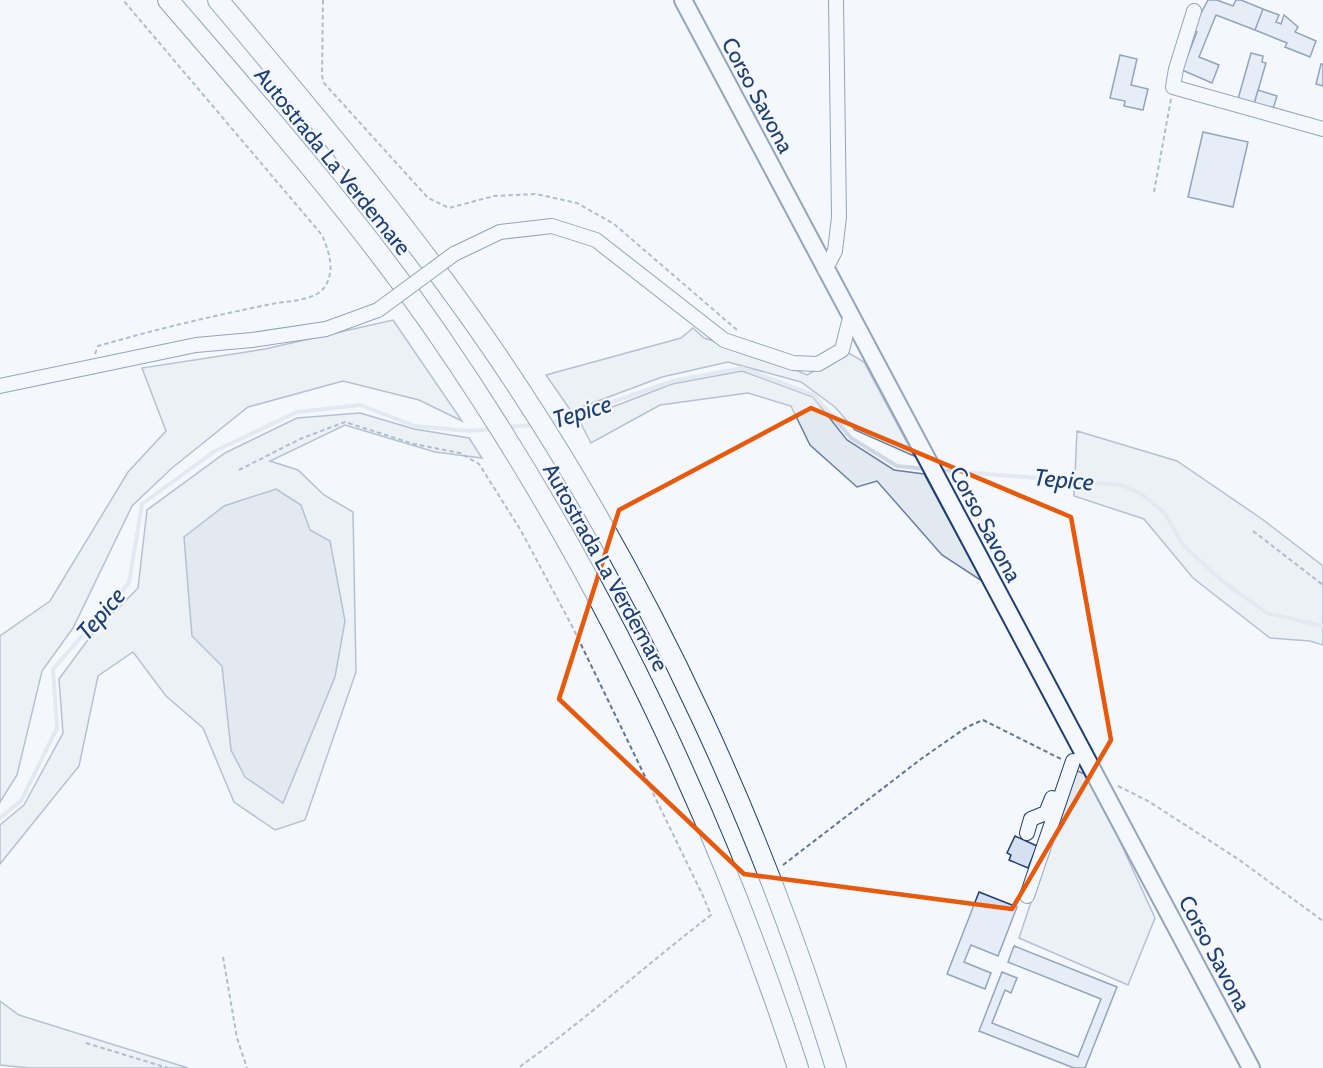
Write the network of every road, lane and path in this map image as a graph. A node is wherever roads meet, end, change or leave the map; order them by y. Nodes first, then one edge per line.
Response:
1 (123, 0) edge
2 (168, 0) edge
3 (218, 0) edge
4 (323, 0) edge
5 (683, 0) edge
6 (836, 0) edge
7 (1194, 11) dead end
8 (1173, 87) junction
9 (1323, 129) edge
10 (1154, 192) dead end
11 (825, 270) junction
12 (850, 318) junction
13 (736, 330) dead end
14 (90, 365) junction
15 (0, 386) edge
16 (239, 470) dead end
17 (1253, 531) dead end
18 (1323, 585) edge
19 (1075, 761) junction
20 (1098, 783) junction
21 (1027, 833) dead end
22 (783, 865) dead end
23 (1027, 896) dead end
24 (1323, 921) edge
25 (224, 957) dead end
26 (86, 1043) dead end
27 (168, 1068) edge
28 (247, 1068) edge
29 (518, 1068) edge
30 (798, 1068) edge
31 (836, 1068) edge
32 (1251, 1068) edge

1 - 14 path
2 - 30 highway, Autostrada La Verdemare
3 - 31 highway, Autostrada La Verdemare
4 - 13 path
5 - 11 main road, Corso Savona
6 - 11 street
7 - 8 street
8 - 9 street
8 - 10 path
11 - 12 main road, Corso Savona
12 - 14 street, bridge
12 - 19 main road, Corso Savona
14 - 15 street
16 - 29 path
17 - 18 path
19 - 20 main road, Corso Savona
19 - 21 street
19 - 22 path
19 - 23 street
20 - 24 path
20 - 32 main road, Corso Savona
25 - 28 path
26 - 27 path

